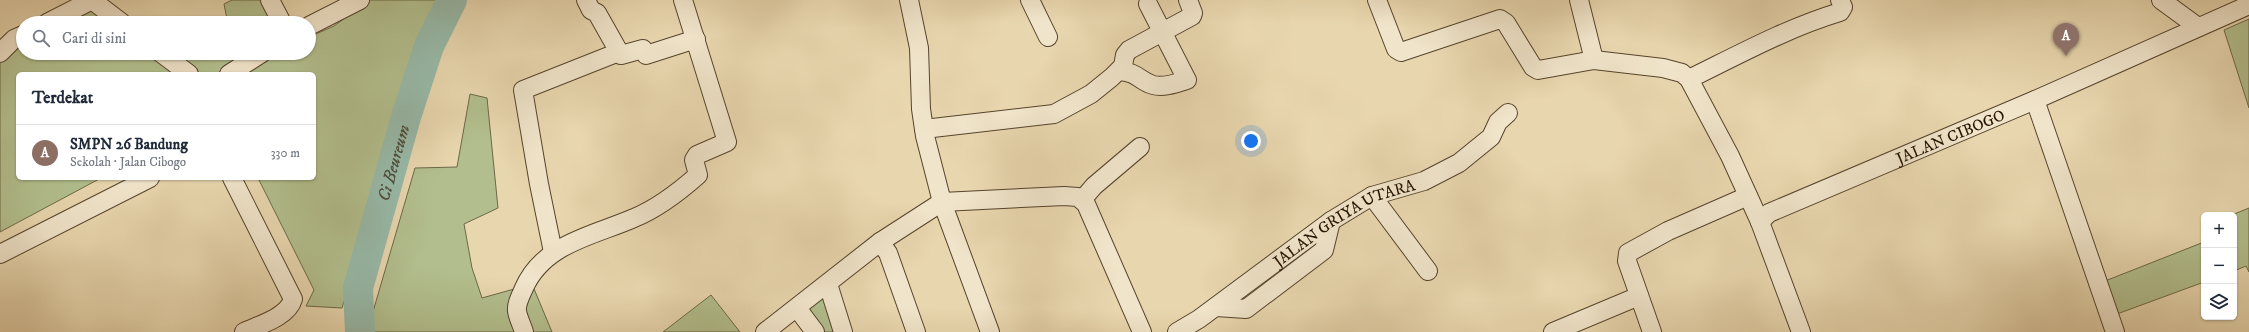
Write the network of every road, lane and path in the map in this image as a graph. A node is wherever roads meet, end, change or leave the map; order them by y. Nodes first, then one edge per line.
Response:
1 (270, 0) edge
2 (360, 0) edge
3 (586, 0) edge
4 (683, 0) edge
5 (908, 0) edge
6 (1030, 0) edge
7 (1188, 0) edge
8 (1377, 0) edge
9 (1579, 0) edge
10 (1840, 0) edge
11 (2161, 0) edge
12 (1148, 4) dead end
13 (2249, 5) edge
14 (60, 8) edge
15 (53, 16) edge
16 (113, 16) edge
17 (278, 16) edge
18 (316, 22) edge
19 (2198, 27) junction
20 (1162, 31) junction
21 (1048, 37) dead end
22 (16, 38) edge
23 (696, 39) junction
24 (619, 52) junction
25 (0, 53) edge
26 (171, 60) edge
27 (251, 60) edge
28 (1594, 60) junction
29 (1119, 71) junction
30 (186, 72) edge
31 (232, 72) edge
32 (1689, 79) junction
33 (2035, 100) junction
34 (1508, 113) dead end
35 (924, 129) junction
36 (1140, 147) dead end
37 (146, 180) edge
38 (233, 180) edge
39 (1372, 196) junction
40 (1748, 196) junction
41 (1082, 200) junction
42 (942, 202) junction
43 (1760, 222) junction
44 (880, 242) junction
45 (553, 252) junction
46 (0, 254) edge
47 (1428, 271) dead end
48 (828, 284) junction
49 (1639, 296) junction
50 (797, 308) junction
51 (244, 332) edge
52 (524, 332) edge
53 (765, 332) edge
54 (815, 332) edge
55 (843, 332) edge
56 (916, 332) edge
57 (990, 332) edge
58 (1142, 332) edge
59 (1177, 332) edge
60 (1553, 332) edge
61 (1652, 332) edge
62 (1801, 332) edge
63 (2115, 332) edge

1 - 17 street
2 - 18 street
3 - 24 street
4 - 23 street
5 - 35 street
6 - 21 street
7 - 20 street
8 - 28 street
9 - 28 street
10 - 32 street
11 - 19 street
12 - 20 street
13 - 19 street, JALAN CIBOGO
14 - 15 street
14 - 16 street
19 - 33 street, JALAN CIBOGO
20 - 29 street
20 - 29 street
22 - 25 street
23 - 24 street
23 - 45 street
24 - 45 street
26 - 30 street
27 - 31 street
28 - 32 street
29 - 35 street
32 - 40 street
33 - 43 street, JALAN CIBOGO
33 - 63 street
34 - 39 street, JALAN GRIYA UTARA
35 - 42 street
36 - 41 street
37 - 46 street
38 - 51 street
39 - 47 street
39 - 59 street, JALAN GRIYA UTARA
40 - 43 street
40 - 49 street
41 - 42 street
41 - 58 street
42 - 44 street
42 - 57 street
43 - 62 street
44 - 48 street
44 - 56 street
45 - 52 street
48 - 50 street
48 - 55 street
49 - 60 street
49 - 61 street
50 - 53 street
50 - 54 street

